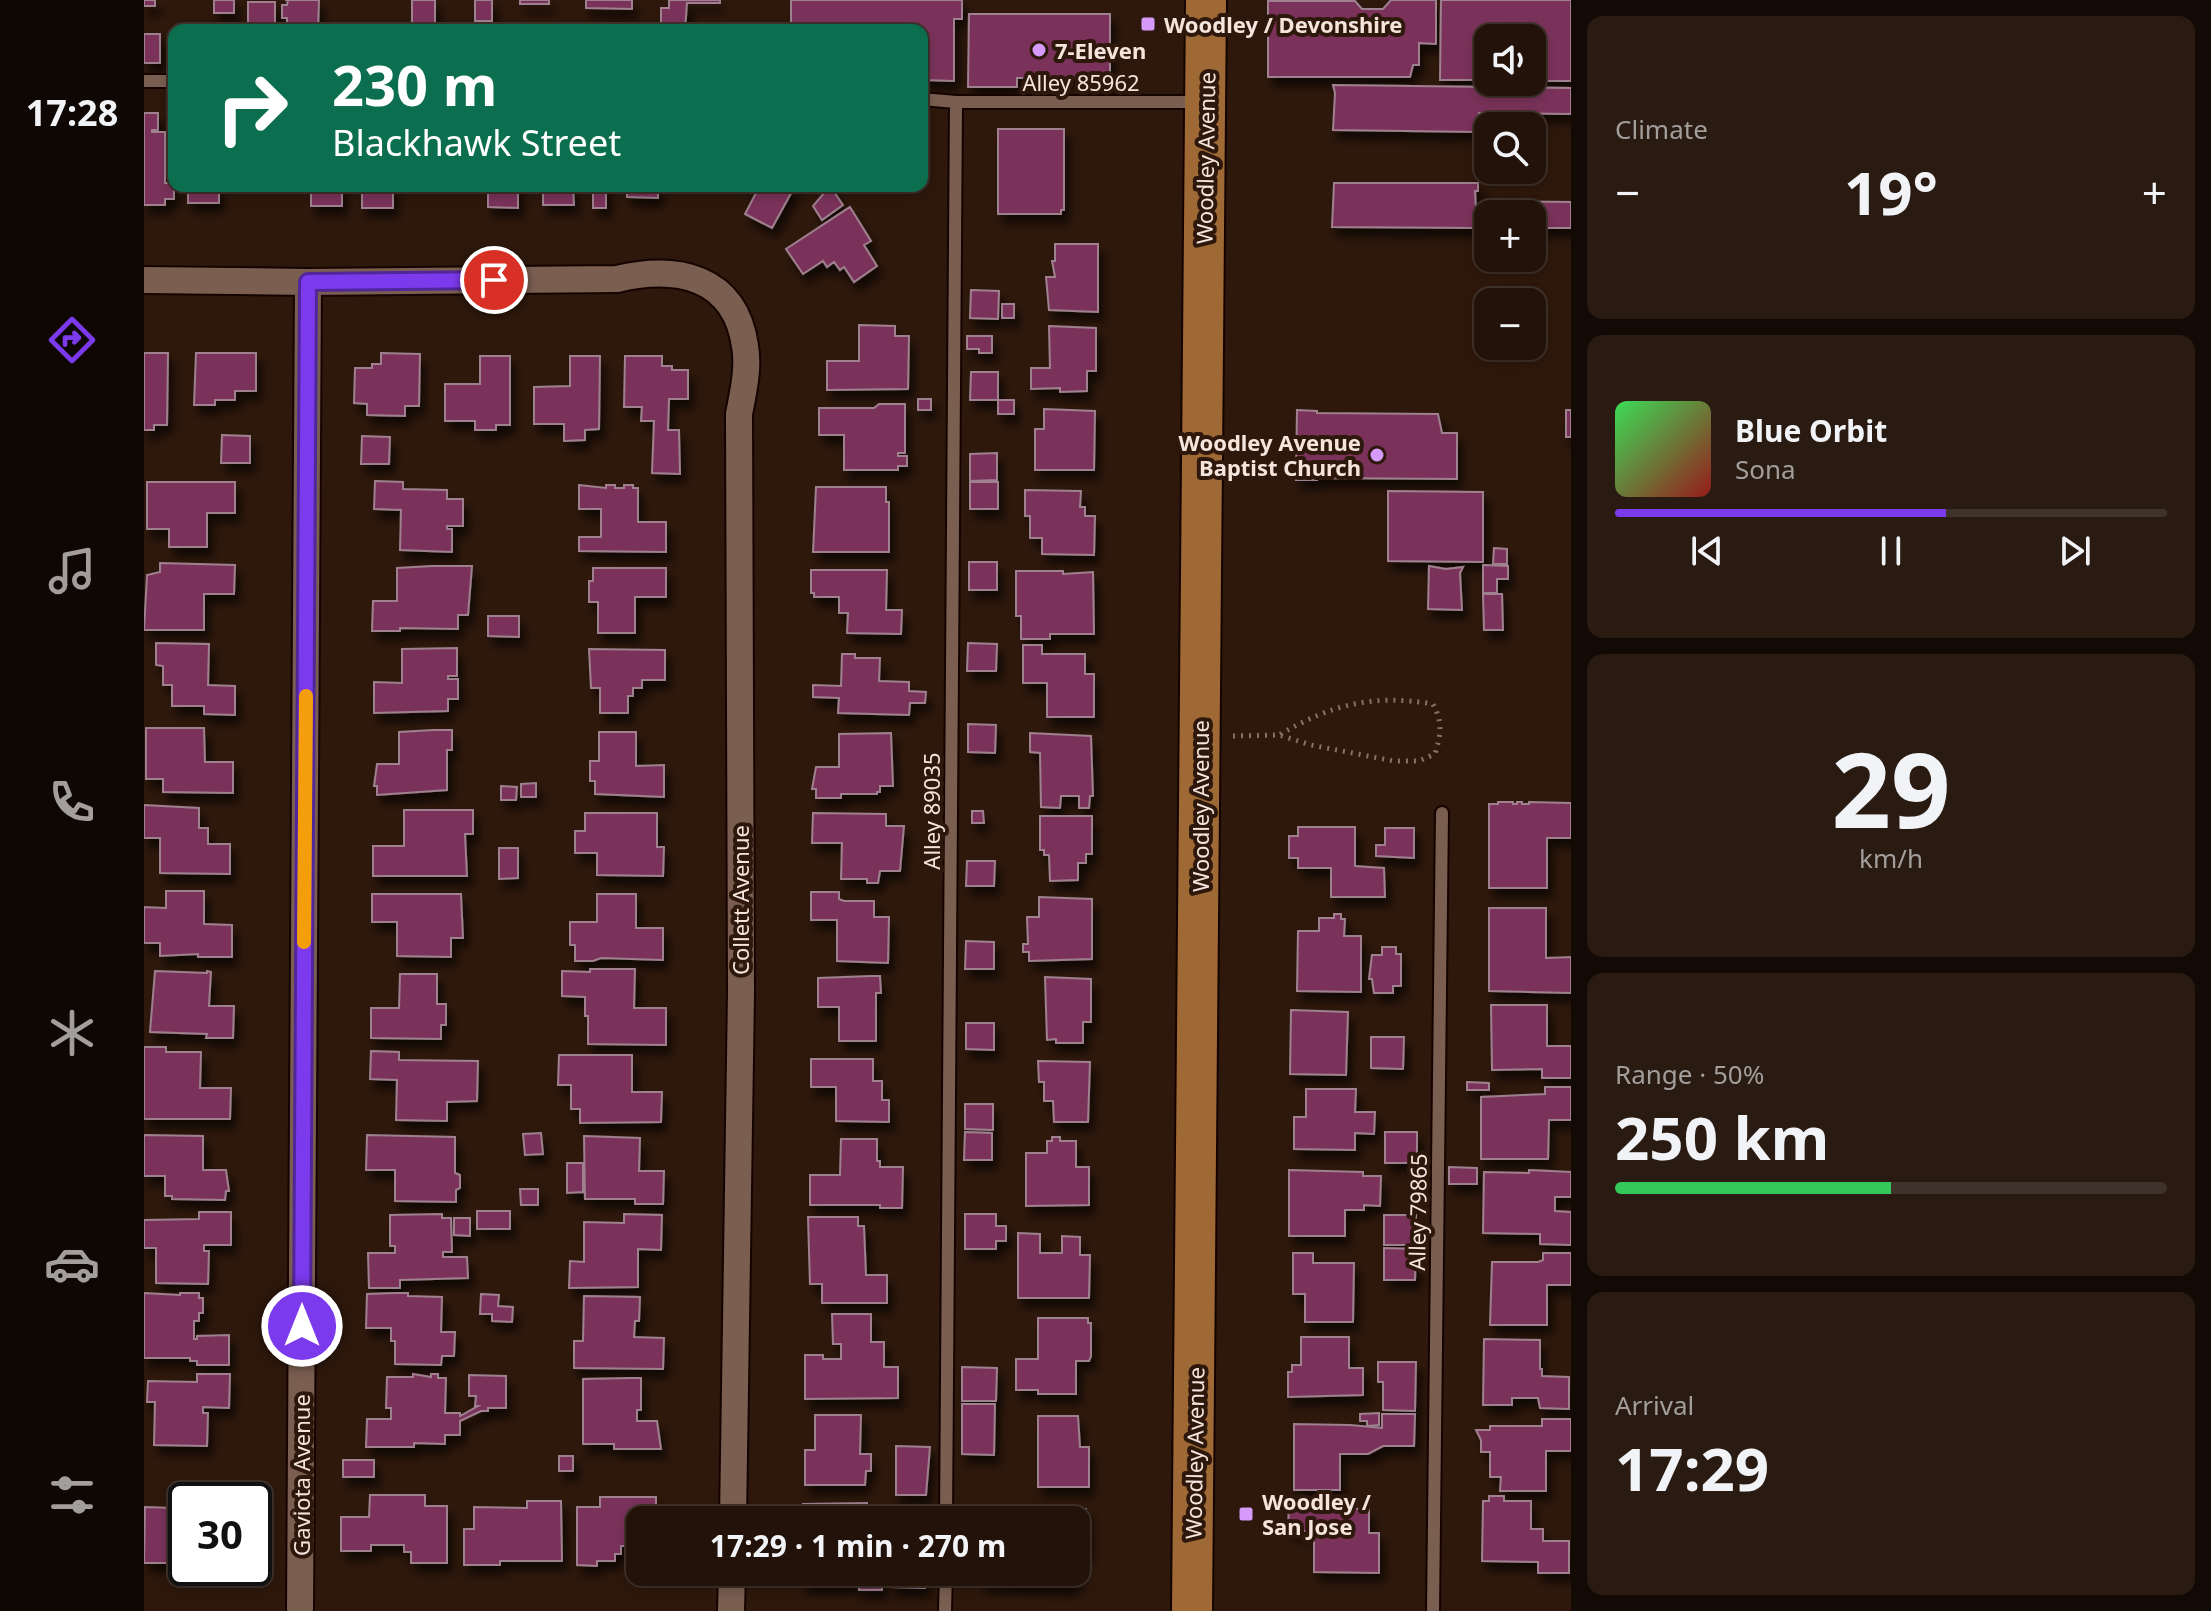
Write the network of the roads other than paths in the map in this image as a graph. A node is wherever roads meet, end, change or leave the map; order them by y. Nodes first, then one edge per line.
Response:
1 (1206, 0) edge
2 (144, 81) edge
3 (168, 81) edge
4 (928, 100) edge
5 (956, 102) junction
6 (1205, 102) junction
7 (144, 280) edge
8 (308, 282) junction
9 (1442, 813) dead end
10 (733, 1506) edge
11 (946, 1506) edge
12 (732, 1586) edge
13 (946, 1586) edge
14 (300, 1611) edge
15 (731, 1611) edge
16 (945, 1611) edge
17 (1192, 1611) edge
18 (1433, 1611) edge

1 - 6 main road, Woodley Avenue
2 - 3 lane
4 - 5 lane, Alley 85962
5 - 6 lane, Alley 85962
5 - 11 lane, Alley 89035
6 - 17 main road, Woodley Avenue
7 - 8 street
8 - 10 street, Collett Avenue
8 - 14 street, Gaviota Avenue
9 - 18 lane, Alley 79865
12 - 15 street
13 - 16 lane

